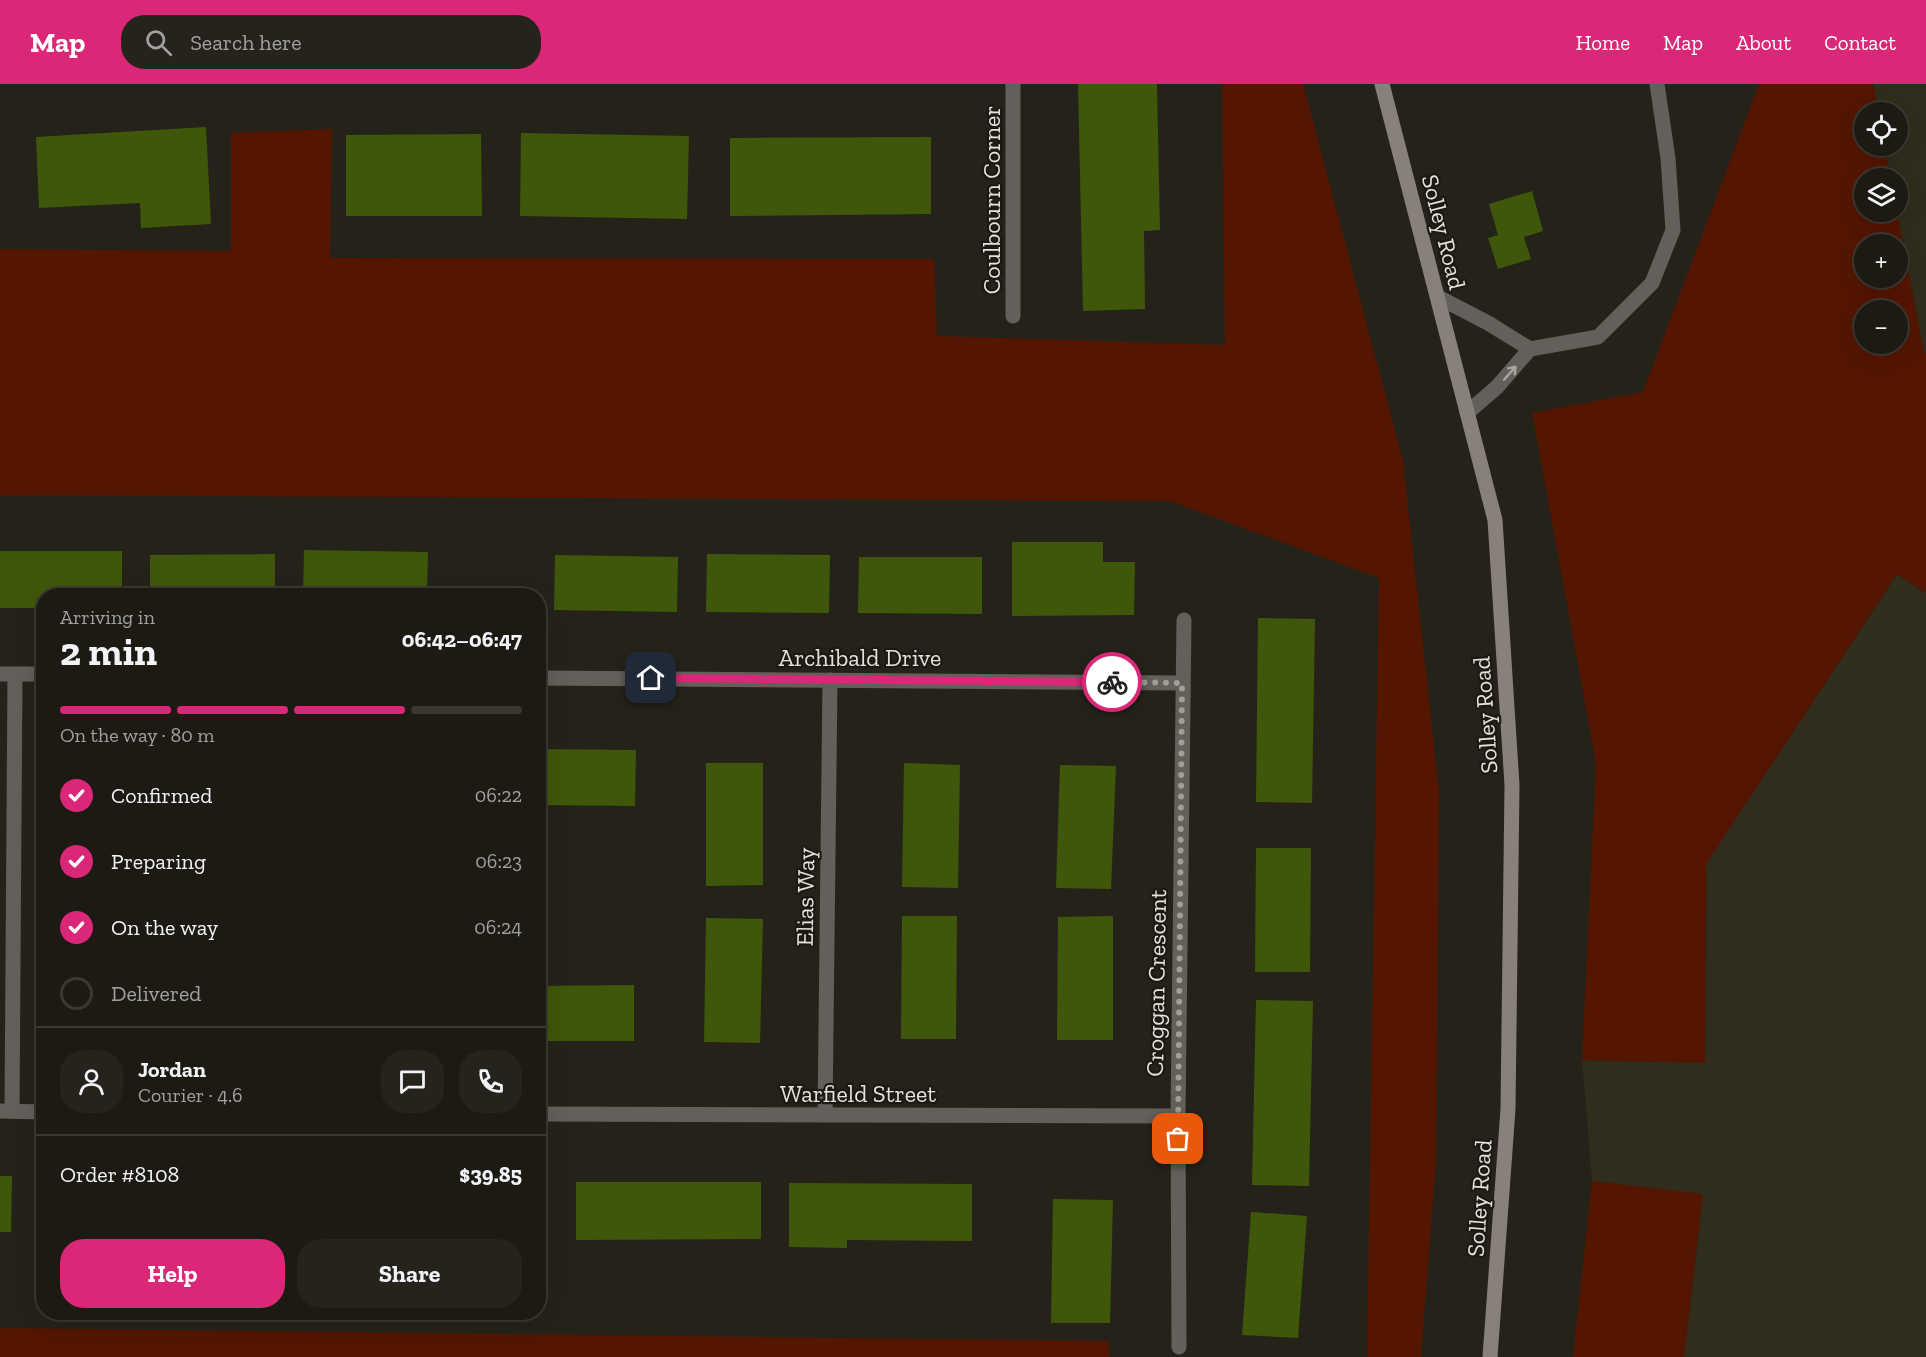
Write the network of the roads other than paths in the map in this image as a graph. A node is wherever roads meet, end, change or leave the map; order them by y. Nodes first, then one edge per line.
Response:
1 (1013, 84) edge
2 (1382, 84) edge
3 (1657, 84) edge
4 (1438, 297) junction
5 (1013, 316) dead end
6 (1530, 349) junction
7 (1467, 413) junction
8 (1184, 620) dead end
9 (8, 674) edge
10 (36, 674) edge
11 (546, 678) edge
12 (830, 680) junction
13 (1182, 683) junction
14 (6, 1111) edge
15 (36, 1112) edge
16 (546, 1114) edge
17 (825, 1115) junction
18 (1178, 1116) junction
19 (1179, 1347) dead end
20 (1490, 1357) edge

1 - 5 street, Coulbourn Corner
2 - 4 main road, Solley Road
3 - 6 street
4 - 6 street
4 - 7 main road, Solley Road
7 -> 6 street
7 - 20 main road, Solley Road
8 - 13 street, Croggan Crescent
9 - 10 street
9 - 14 street
11 - 12 street, Archibald Drive
12 - 13 street, Archibald Drive
12 - 17 street, Elias Way
13 - 18 street, Croggan Crescent
14 - 15 street
16 - 17 street, Warfield Street
17 - 18 street, Warfield Street
18 - 19 street, Croggan Crescent

